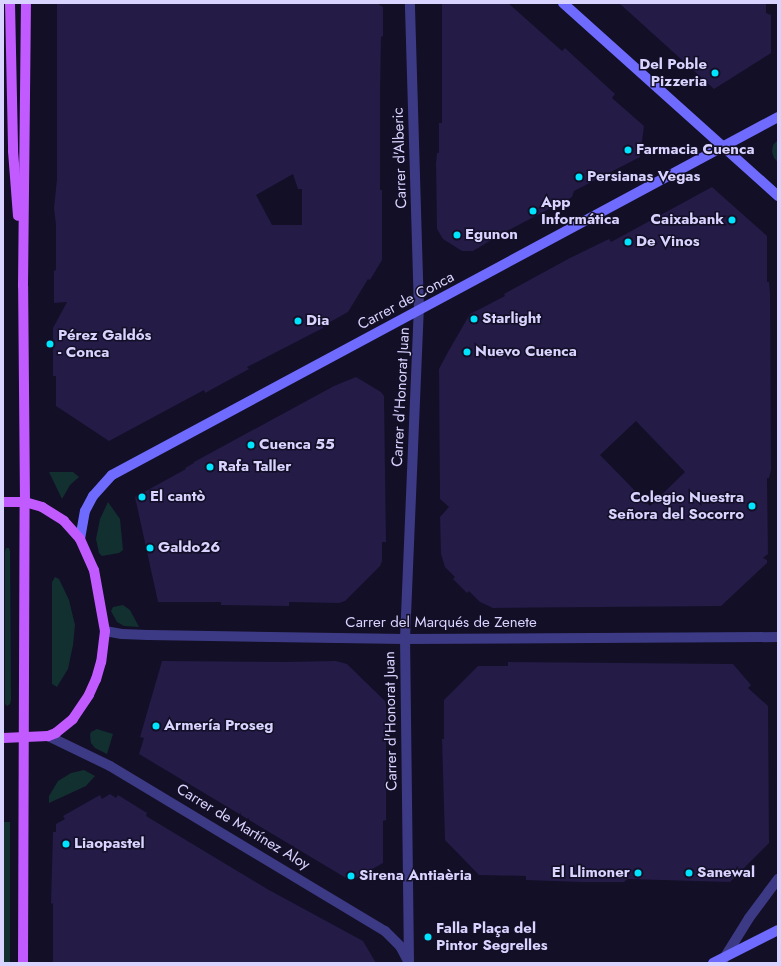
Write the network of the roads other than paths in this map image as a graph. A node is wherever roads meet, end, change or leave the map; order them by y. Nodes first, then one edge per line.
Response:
1 (10, 3) edge
2 (26, 3) edge
3 (410, 3) edge
4 (563, 3) edge
5 (778, 117) edge
6 (723, 147) junction
7 (778, 196) edge
8 (23, 286) junction
9 (419, 311) junction
10 (3, 502) edge
11 (25, 502) junction
12 (80, 539) junction
13 (105, 631) junction
14 (778, 637) edge
15 (405, 638) junction
16 (48, 736) junction
17 (3, 738) edge
18 (24, 738) junction
19 (778, 879) edge
20 (778, 930) edge
21 (723, 960) edge
22 (23, 963) edge
23 (409, 963) edge
24 (713, 963) edge

1 - 8 main road
2 - 8 main road
3 - 9 street, Carrer d'Alberic
4 - 6 street
5 - 6 street, Carrer de Conca
6 - 7 street
6 - 9 street, Carrer de Conca
8 - 11 main road
9 - 12 street, Carrer de Conca
9 - 15 street, Carrer d'Honorat Juan
10 - 11 main road
11 - 12 main road
11 - 18 main road
12 - 13 main road
13 - 15 street, Carrer del Marqués de Zenete
13 - 16 main road
14 - 15 street, Carrer del Marqués de Zenete
15 - 23 street, Carrer d'Honorat Juan
16 - 18 main road
16 - 23 street, Carrer de Martínez Aloy
17 - 18 main road
18 - 22 main road
19 - 21 street
20 - 21 street
21 - 24 street

